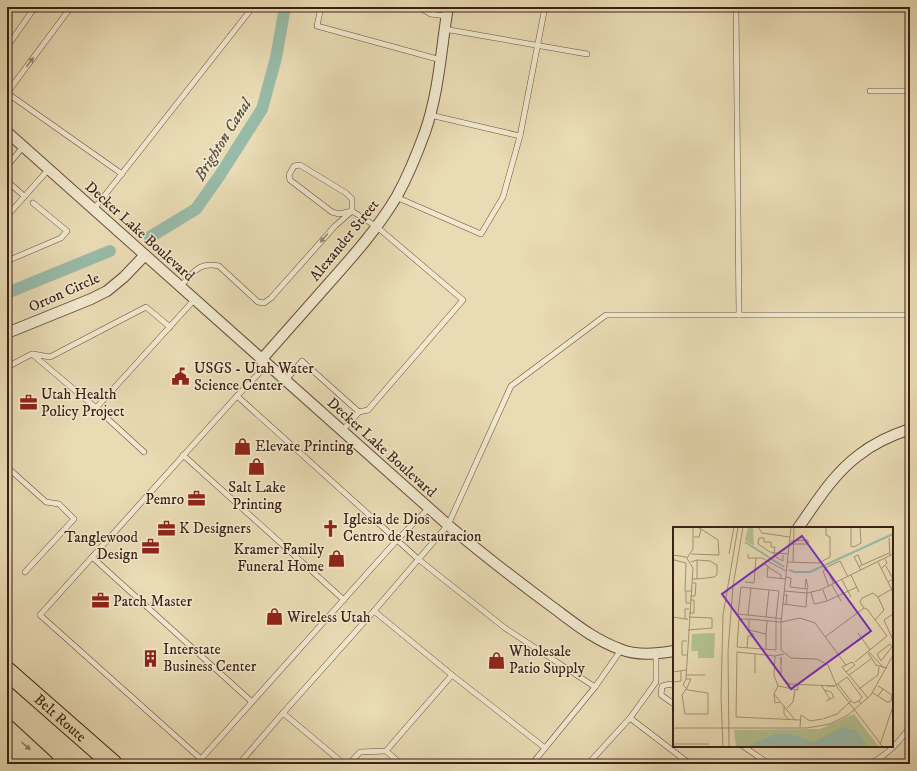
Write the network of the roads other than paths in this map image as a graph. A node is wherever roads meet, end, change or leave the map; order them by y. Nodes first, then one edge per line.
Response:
1 (35, 7) edge
2 (71, 7) edge
3 (250, 7) edge
4 (321, 7) edge
5 (414, 7) edge
6 (546, 7) edge
7 (736, 7) edge
8 (447, 12) edge
9 (444, 29) junction
10 (538, 46) junction
11 (7, 47) edge
12 (587, 54) dead end
13 (441, 60) junction
14 (870, 91) dead end
15 (910, 92) edge
16 (7, 93) edge
17 (430, 115) junction
18 (7, 132) edge
19 (520, 136) junction
20 (23, 147) junction
21 (7, 166) edge
22 (48, 170) junction
23 (122, 174) junction
24 (7, 181) edge
25 (24, 196) junction
26 (396, 197) junction
27 (33, 202) dead end
28 (94, 209) junction
29 (352, 211) junction
30 (7, 216) edge
31 (377, 227) junction
32 (145, 255) junction
33 (7, 261) edge
34 (180, 287) junction
35 (194, 300) junction
36 (739, 315) junction
37 (910, 315) edge
38 (170, 326) junction
39 (7, 333) edge
40 (32, 354) junction
41 (264, 362) junction
42 (7, 367) edge
43 (285, 381) junction
44 (237, 396) junction
45 (96, 408) junction
46 (359, 412) junction
47 (910, 428) edge
48 (342, 431) junction
49 (144, 452) dead end
50 (183, 455) junction
51 (7, 467) edge
52 (429, 508) junction
53 (448, 525) junction
54 (799, 527) edge
55 (397, 540) junction
56 (92, 557) junction
57 (418, 559) junction
58 (25, 572) dead end
59 (344, 600) junction
60 (374, 611) junction
61 (621, 650) junction
62 (673, 651) edge
63 (656, 654) junction
64 (7, 671) edge
65 (452, 675) junction
66 (656, 682) junction
67 (662, 686) junction
68 (673, 686) edge
69 (595, 687) junction
70 (252, 702) junction
71 (673, 703) edge
72 (283, 713) junction
73 (630, 718) junction
74 (910, 726) edge
75 (7, 729) edge
76 (893, 746) edge
77 (744, 747) edge
78 (892, 747) edge
79 (545, 748) junction
80 (386, 751) junction
81 (7, 752) edge
82 (21, 764) edge
83 (45, 764) edge
84 (113, 764) edge
85 (239, 764) edge
86 (344, 764) edge
87 (349, 764) edge
88 (401, 764) edge
89 (532, 764) edge
90 (588, 764) edge
91 (690, 764) edge
92 (769, 764) edge
93 (869, 764) edge

1 - 11 lane
16 -> 2 lane
3 - 23 lane
4 - 13 lane
5 - 8 lane
6 - 10 lane
7 - 36 lane
8 - 9 street, Alexander Street
9 - 10 lane
9 - 13 street, Alexander Street
10 - 12 lane
10 - 19 lane
13 - 17 street, Alexander Street
14 - 15 lane
16 - 23 lane
17 - 19 lane
17 - 26 street, Alexander Street
18 - 20 street, Decker Lake Boulevard
19 - 26 lane
20 - 21 lane
20 - 22 street, Decker Lake Boulevard
22 - 25 lane
22 - 28 street, Decker Lake Boulevard
23 - 28 lane
24 - 25 lane
25 - 30 lane
26 - 31 street, Alexander Street
27 - 33 lane
28 - 32 street, Decker Lake Boulevard
29 - 29 lane
29 - 31 lane
29 -> 34 lane
31 - 41 street, Alexander Street
31 - 46 lane
32 - 34 street, Decker Lake Boulevard
32 - 39 street, Orton Circle
34 - 35 street, Decker Lake Boulevard
35 - 38 lane
35 - 41 street, Decker Lake Boulevard
36 - 37 lane
36 - 53 lane
38 - 40 lane
38 - 45 lane
40 - 42 lane
40 - 45 lane
41 - 43 street, Decker Lake Boulevard
41 - 44 lane
43 - 46 lane
43 - 48 street, Decker Lake Boulevard
44 - 50 lane
44 - 55 lane
45 - 49 lane
46 - 48 lane
47 - 54 street
48 - 52 street, Decker Lake Boulevard
50 - 56 lane
50 - 59 lane
51 - 58 lane
52 - 53 street, Decker Lake Boulevard
52 - 55 lane
53 - 57 lane
53 - 61 street, Decker Lake Boulevard
55 - 57 lane
55 - 59 lane
56 - 70 lane
56 - 70 lane
57 - 60 lane
57 - 69 lane
59 - 70 lane
60 - 65 lane
60 - 72 lane
61 - 63 street, Decker Lake Boulevard
61 - 69 lane
62 - 63 street, Decker Lake Boulevard
63 - 66 lane
64 - 84 highway, Belt Route
65 - 79 lane
65 - 80 lane
66 - 67 lane
66 - 73 lane
67 - 68 lane
67 - 71 lane
69 - 79 lane
72 - 85 lane
72 - 86 lane
73 - 90 lane
73 - 91 lane
74 - 76 lane
75 -> 83 highway
77 - 92 lane
78 - 93 lane
79 - 89 lane
80 - 87 lane
80 - 88 lane
81 - 82 highway

